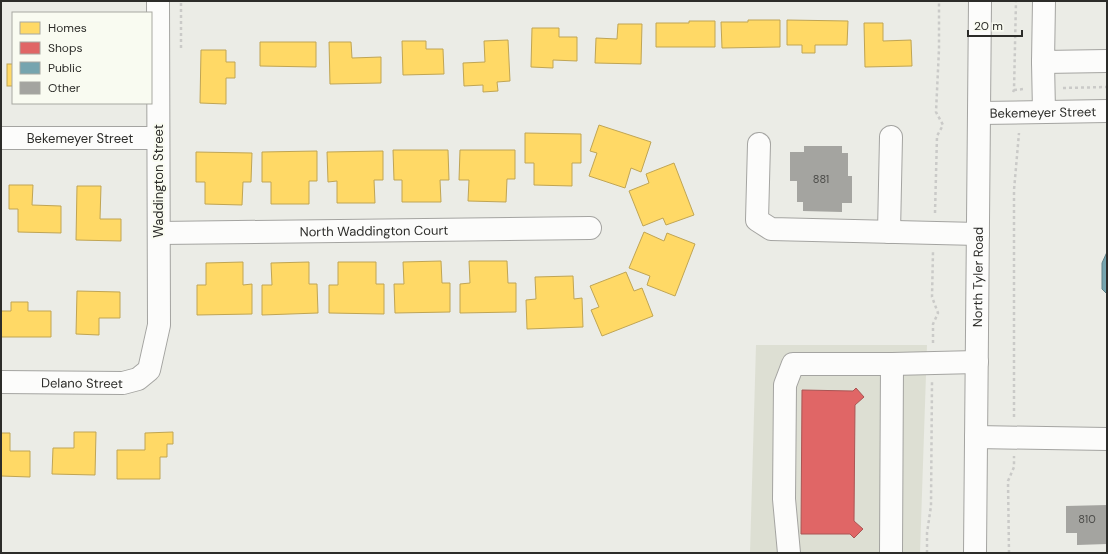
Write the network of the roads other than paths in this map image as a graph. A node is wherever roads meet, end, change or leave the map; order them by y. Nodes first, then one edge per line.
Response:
1 (158, 1) edge
2 (980, 1) edge
3 (1044, 1) edge
4 (1107, 61) edge
5 (1043, 62) junction
6 (1107, 111) edge
7 (1044, 112) junction
8 (980, 113) junction
9 (890, 137) dead end
10 (1, 138) edge
11 (158, 138) junction
12 (759, 144) dead end
13 (590, 228) dead end
14 (889, 232) junction
15 (159, 233) junction
16 (978, 234) junction
17 (151, 361) joint
18 (977, 362) junction
19 (892, 364) junction
20 (1, 382) edge
21 (976, 437) junction
22 (1107, 439) edge
23 (789, 553) edge
24 (891, 553) edge
25 (975, 553) edge

1 - 11 street, Waddington Street
2 - 8 street, North Tyler Road
3 - 5 street
4 - 5 street
5 - 7 street
6 - 7 street, Bekemeyer Street
7 - 8 street, Bekemeyer Street
8 - 16 street, North Tyler Road
9 - 14 street
10 - 11 street, Bekemeyer Street
11 - 15 street, Waddington Street
12 - 14 street
13 - 15 street, North Waddington Court
14 - 16 street
15 - 17 street, Waddington Street
16 - 18 street, North Tyler Road
17 - 20 street, Delano Street
18 - 19 street
18 - 21 street, North Tyler Road
19 - 23 street
19 - 24 street
21 - 22 street
21 - 25 street, North Tyler Road

